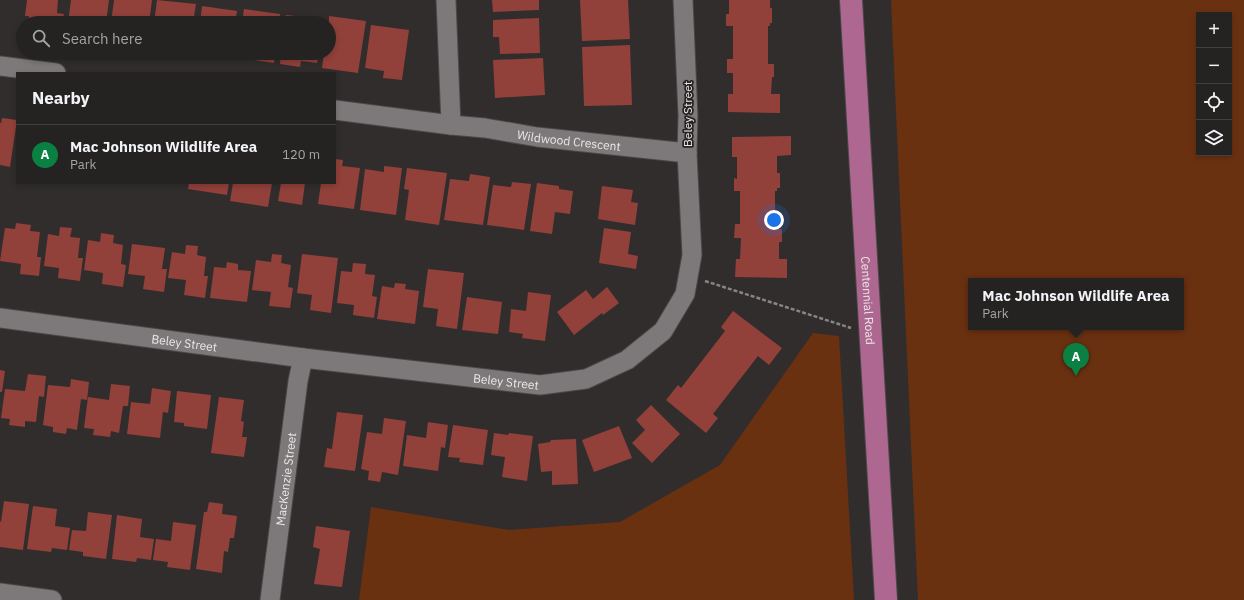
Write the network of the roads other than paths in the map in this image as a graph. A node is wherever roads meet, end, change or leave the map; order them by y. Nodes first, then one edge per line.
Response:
1 (446, 0) edge
2 (683, 0) edge
3 (851, 0) edge
4 (0, 66) edge
5 (48, 72) edge
6 (336, 110) edge
7 (451, 125) junction
8 (687, 153) junction
9 (0, 318) edge
10 (303, 358) junction
11 (0, 593) edge
12 (52, 600) edge
13 (270, 600) edge
14 (886, 600) edge

1 - 7 street
2 - 8 street, Beley Street
3 - 14 main road, Centennial Road
4 - 5 street
6 - 7 street, Wildwood Crescent
7 - 8 street, Wildwood Crescent
8 - 10 street, Beley Street
9 - 10 street, Beley Street
10 - 13 street, MacKenzie Street
11 - 12 street

